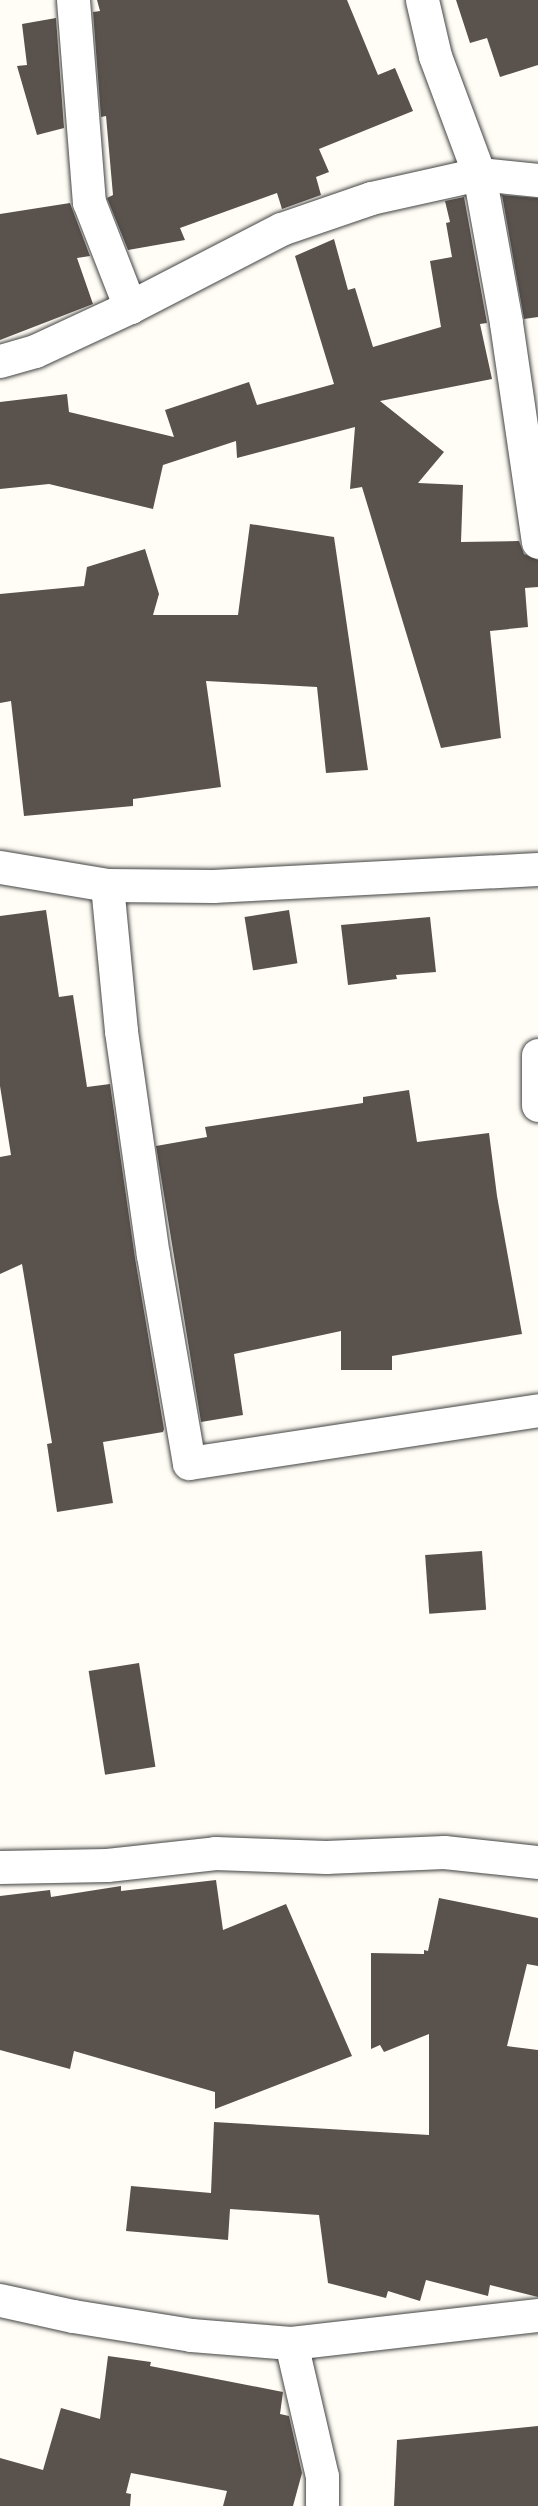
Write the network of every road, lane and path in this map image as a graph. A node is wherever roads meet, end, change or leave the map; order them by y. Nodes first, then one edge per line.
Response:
1 (73, 0) edge
2 (422, 0) edge
3 (479, 174) junction
4 (538, 180) edge
5 (130, 307) junction
6 (0, 361) edge
7 (536, 508) edge
8 (538, 543) edge
9 (0, 867) edge
10 (538, 869) edge
11 (107, 885) junction
12 (538, 1055) edge
13 (538, 1105) edge
14 (538, 1410) edge
15 (538, 1862) edge
16 (0, 1867) edge
17 (0, 2300) edge
18 (538, 2315) edge
19 (291, 2343) junction
20 (322, 2506) edge

1 - 5 street
2 - 3 street
3 - 4 street
3 - 5 street
3 - 7 street
5 - 6 street
7 - 8 street
9 - 11 street
10 - 11 street
11 - 14 street
12 - 13 street
15 - 16 street
17 - 19 street
18 - 19 street
19 - 20 street

